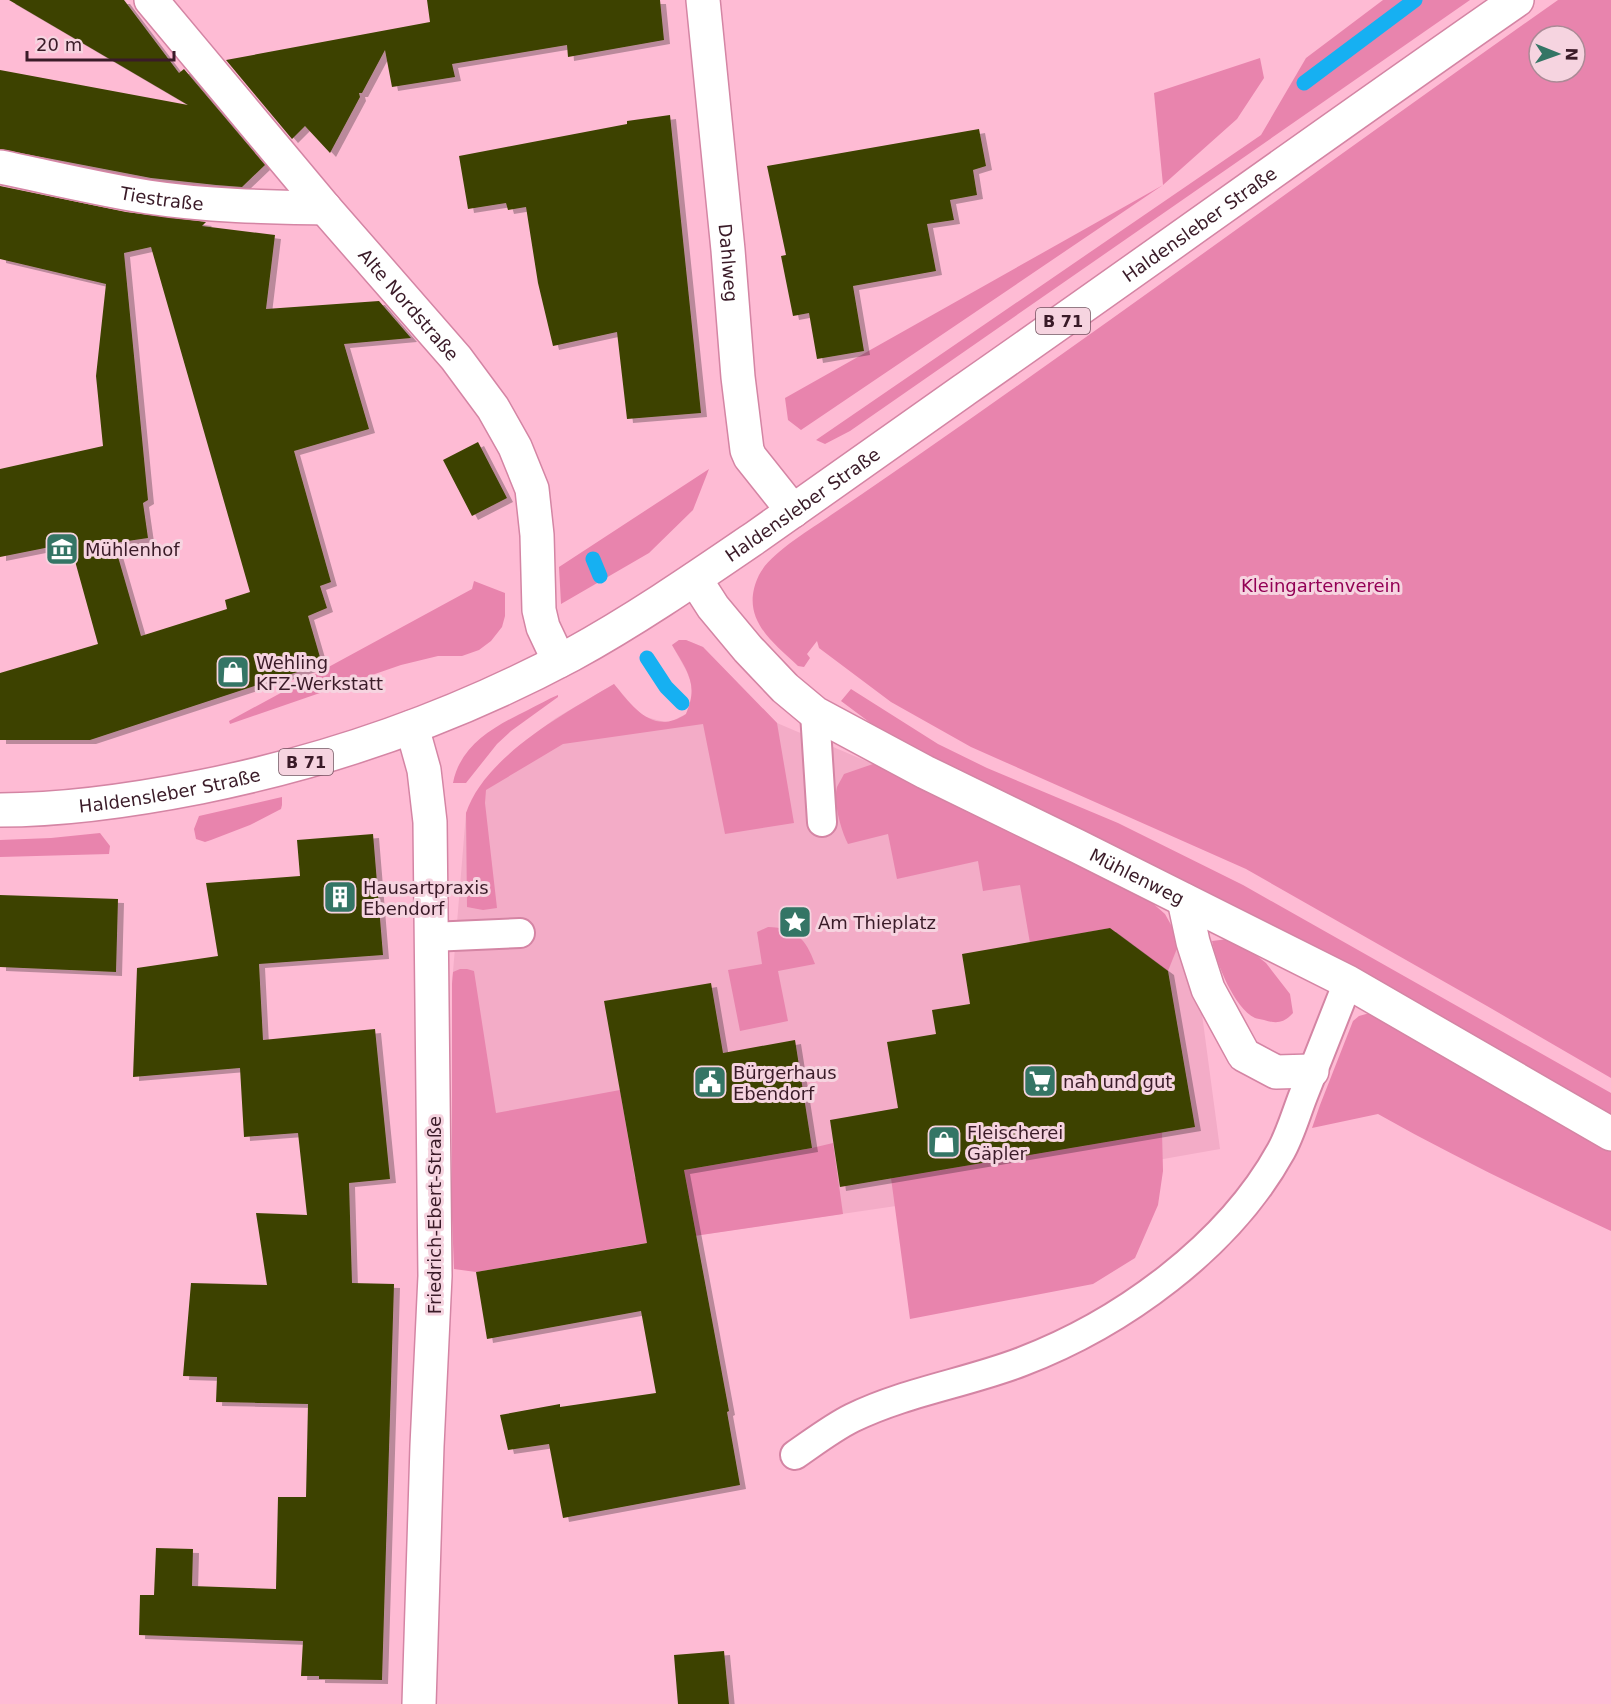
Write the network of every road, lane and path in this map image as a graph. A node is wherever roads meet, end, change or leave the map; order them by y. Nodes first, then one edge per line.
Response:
1 (151, 0) edge
2 (703, 0) edge
3 (1516, 0) edge
4 (0, 167) edge
5 (326, 208) junction
6 (793, 511) junction
7 (695, 579) junction
8 (559, 661) junction
9 (815, 712) junction
10 (412, 727) junction
11 (0, 810) edge
12 (822, 822) dead end
13 (1184, 900) junction
14 (520, 933) dead end
15 (431, 937) junction
16 (1348, 982) junction
17 (1312, 1071) junction
18 (1611, 1134) edge
19 (795, 1455) dead end
20 (419, 1704) edge

1 - 5 street, Alte Nordstraße
2 - 6 street, Dahlweg
3 - 6 street, Haldensleber Straße / B 71
4 - 5 street, Tiestraße
5 - 8 street, Alte Nordstraße
6 - 7 street, Haldensleber Straße / B 71
7 - 8 street, Haldensleber Straße / B 71
7 - 9 street, Mühlenweg
8 - 10 street, Haldensleber Straße / B 71
9 - 12 lane
9 - 13 street, Mühlenweg
10 - 11 street, Haldensleber Straße / B 71
10 - 15 street, Friedrich-Ebert-Straße
13 - 16 street, Mühlenweg
13 - 17 street
14 - 15 lane
15 - 20 street, Friedrich-Ebert-Straße
16 - 17 lane
16 - 18 street, Mühlenweg
17 - 19 lane

